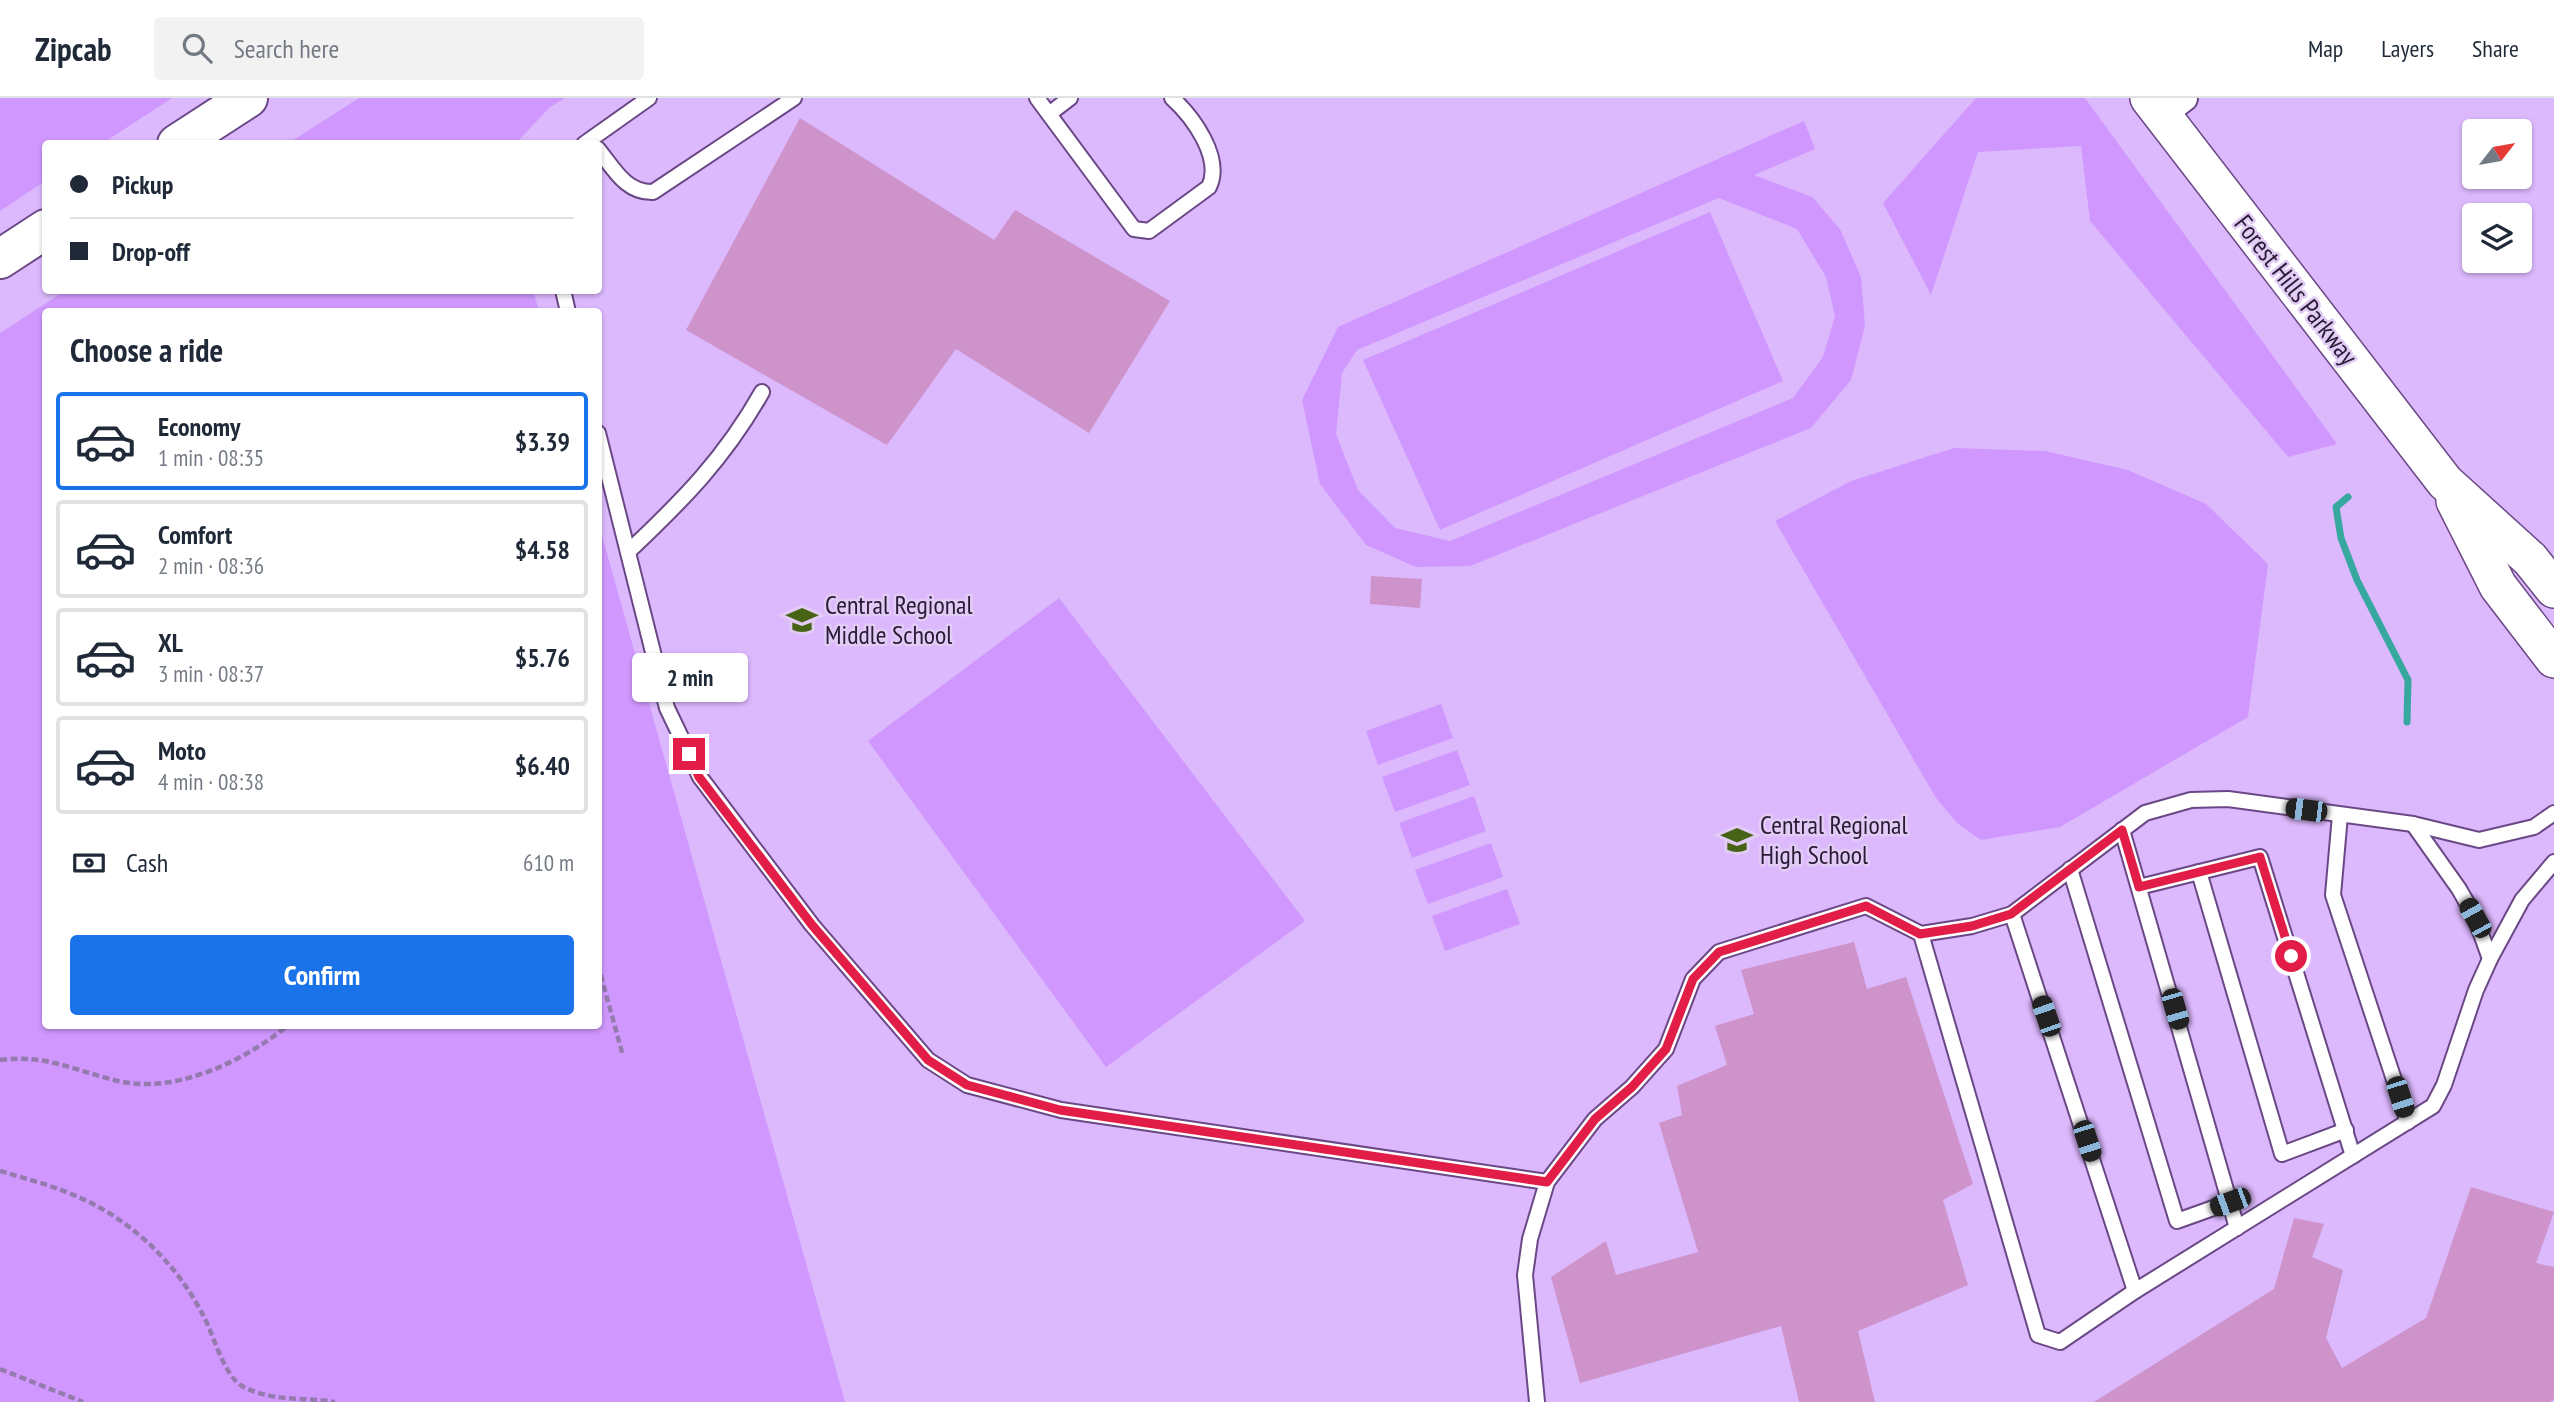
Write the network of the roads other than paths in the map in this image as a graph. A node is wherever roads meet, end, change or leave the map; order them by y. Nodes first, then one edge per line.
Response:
1 (248, 98) edge
2 (649, 98) edge
3 (794, 98) edge
4 (1037, 98) edge
5 (1070, 98) edge
6 (1172, 98) edge
7 (2165, 104) edge
8 (1049, 114) junction
9 (183, 140) edge
10 (596, 140) edge
11 (602, 156) edge
12 (42, 232) edge
13 (0, 259) edge
14 (762, 392) dead end
15 (602, 449) edge
16 (2445, 482) junction
17 (628, 552) junction
18 (2553, 586) edge
19 (2554, 659) edge
20 (2554, 813) edge
21 (2340, 815) junction
22 (2413, 824) junction
23 (2122, 830) junction
24 (2554, 862) edge
25 (2070, 869) junction
26 (2199, 872) junction
27 (2139, 887) junction
28 (2011, 914) junction
29 (1920, 934) junction
30 (2490, 959) junction
31 (2408, 1122) junction
32 (2346, 1130) junction
33 (2353, 1156) junction
34 (1547, 1182) junction
35 (2230, 1202) junction
36 (2237, 1228) junction
37 (2135, 1291) junction
38 (1537, 1402) edge

1 - 9 highway
2 - 10 lane
3 - 11 lane
4 - 8 lane
5 - 8 lane
6 - 8 lane
7 - 16 main road, Forest Hills Parkway
12 - 13 highway
14 - 17 lane
15 - 17 lane
16 - 18 main road, Forest Hills Parkway
16 - 19 main road, Forest Hills Parkway
17 - 34 lane
20 - 22 lane
21 - 22 lane
21 - 23 lane
21 - 31 lane
22 - 30 lane
23 - 25 lane
23 - 27 lane
24 - 30 lane
25 - 28 lane
25 - 35 lane
26 - 27 lane
26 - 32 lane
26 - 32 lane
27 - 35 lane
28 - 29 lane
28 - 37 lane
29 - 34 lane
29 - 37 lane
30 - 31 lane
31 - 33 lane
32 - 33 lane
33 - 36 lane
34 - 38 lane
35 - 36 lane
36 - 37 lane

